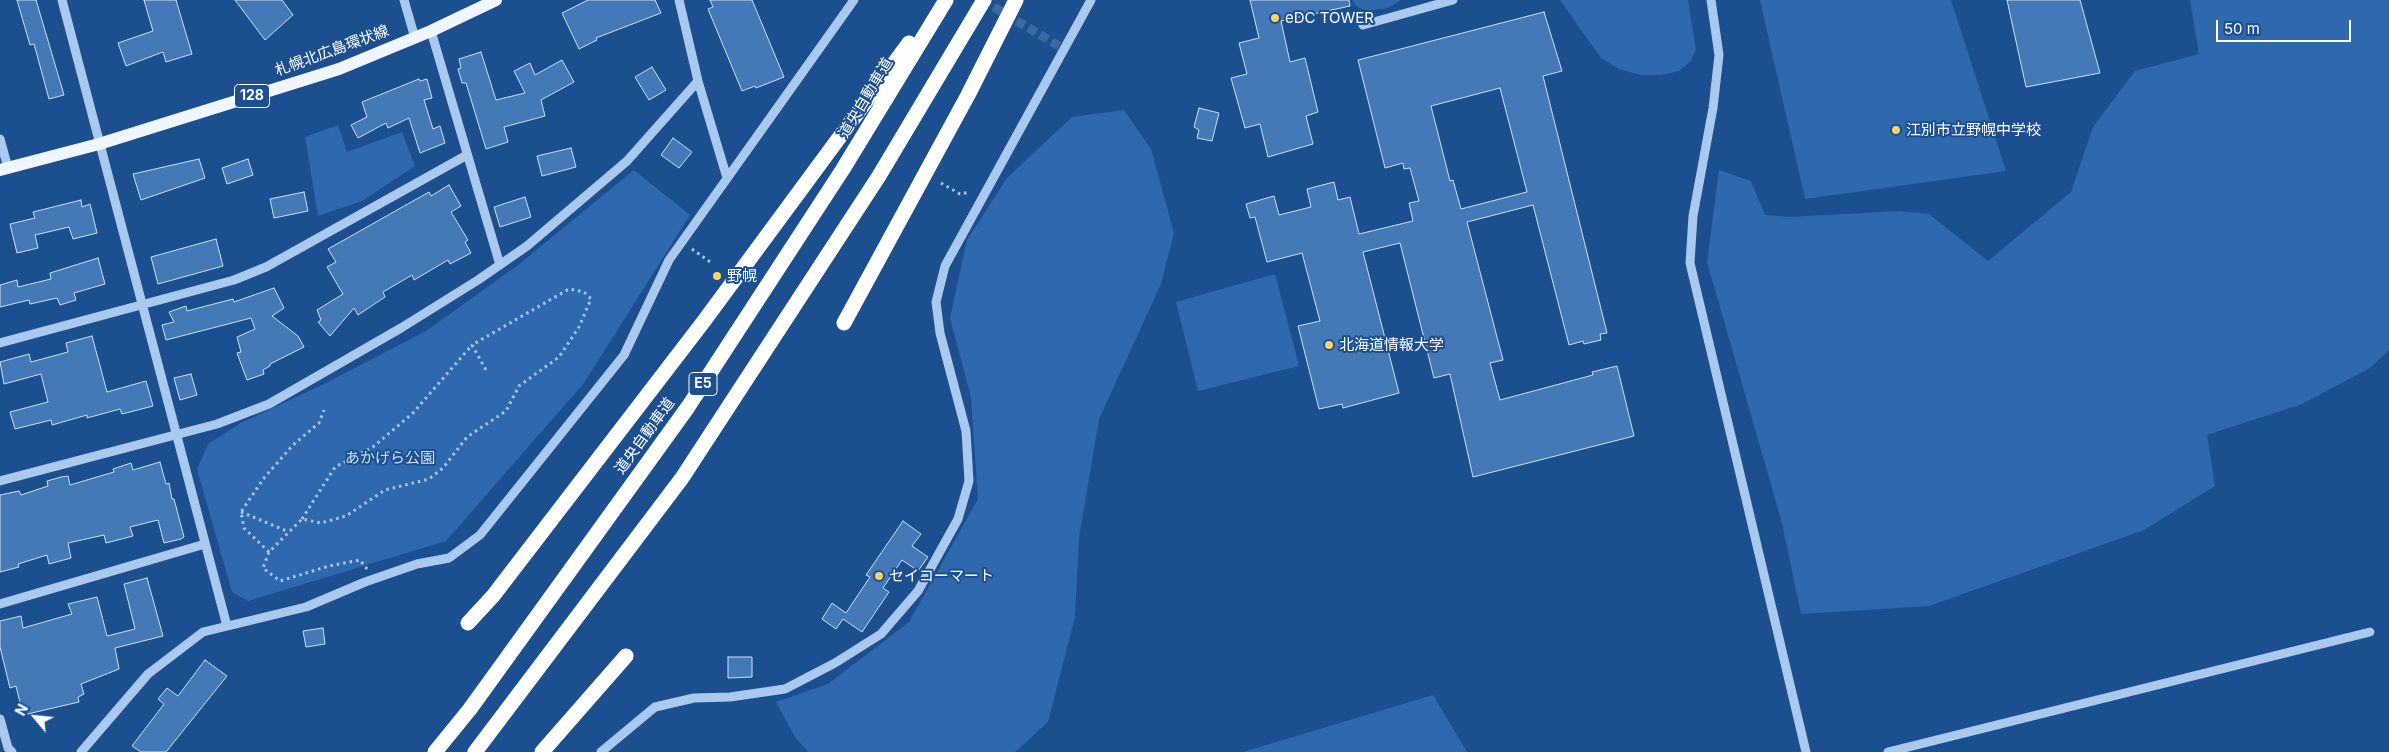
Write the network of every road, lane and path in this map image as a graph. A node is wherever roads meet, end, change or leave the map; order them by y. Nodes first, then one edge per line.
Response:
1 (62, 0) edge
2 (404, 0) edge
3 (496, 0) edge
4 (679, 0) edge
5 (854, 0) edge
6 (942, 0) edge
7 (946, 0) edge
8 (984, 0) edge
9 (1016, 0) edge
10 (1091, 0) edge
11 (1453, 0) edge
12 (1711, 0) edge
13 (1363, 25) dead end
14 (431, 31) junction
15 (414, 38) junction
16 (698, 81) junction
17 (0, 139) edge
18 (99, 144) junction
19 (467, 155) junction
20 (4, 169) edge
21 (727, 178) junction
22 (941, 183) dead end
23 (987, 189) junction
24 (681, 242) junction
25 (713, 264) dead end
26 (500, 265) junction
27 (142, 305) junction
28 (844, 323) dead end
29 (0, 343) edge
30 (472, 345) junction
31 (486, 370) dead end
32 (324, 410) dead end
33 (177, 435) junction
34 (0, 481) edge
35 (241, 512) junction
36 (302, 519) junction
37 (289, 532) junction
38 (205, 544) junction
39 (269, 552) junction
40 (376, 578) junction
41 (0, 604) edge
42 (468, 623) dead end
43 (227, 626) junction
44 (2370, 632) dead end
45 (626, 656) dead end
46 (0, 719) edge
47 (12, 752) edge
48 (81, 752) edge
49 (435, 752) edge
50 (475, 752) edge
51 (542, 752) edge
52 (601, 752) edge
53 (1806, 752) edge
54 (1888, 752) edge

1 - 18 street
2 - 15 street
3 - 14 main road, 札幌北広島環状線 / 128
4 - 16 street
5 - 21 street
6 - 42 highway
7 - 49 highway, 道央自動車道 / E5
8 - 50 highway, E5
9 - 28 highway
10 - 23 street
11 - 13 street
12 - 53 street
14 - 15 main road, 札幌北広島環状線 / 128
14 - 19 street
15 - 18 main road, 札幌北広島環状線 / 128
16 - 21 street
16 - 26 street
17 - 20 street
18 - 20 main road, 札幌北広島環状線 / 128
18 - 27 street
19 - 26 street
19 - 27 street
21 - 24 street
22 - 23 path
23 - 52 street
24 - 25 path
24 - 40 street
26 - 33 street
27 - 29 street
27 - 33 street
30 - 31 path
30 - 36 path
30 - 36 path
32 - 35 path
33 - 34 street
33 - 38 street
35 - 37 path
35 - 39 path
36 - 37 path
37 - 39 path
38 - 41 street
38 - 43 street
39 - 40 path
40 - 43 street
43 - 48 street
44 - 54 street
45 - 51 highway
46 - 47 street

